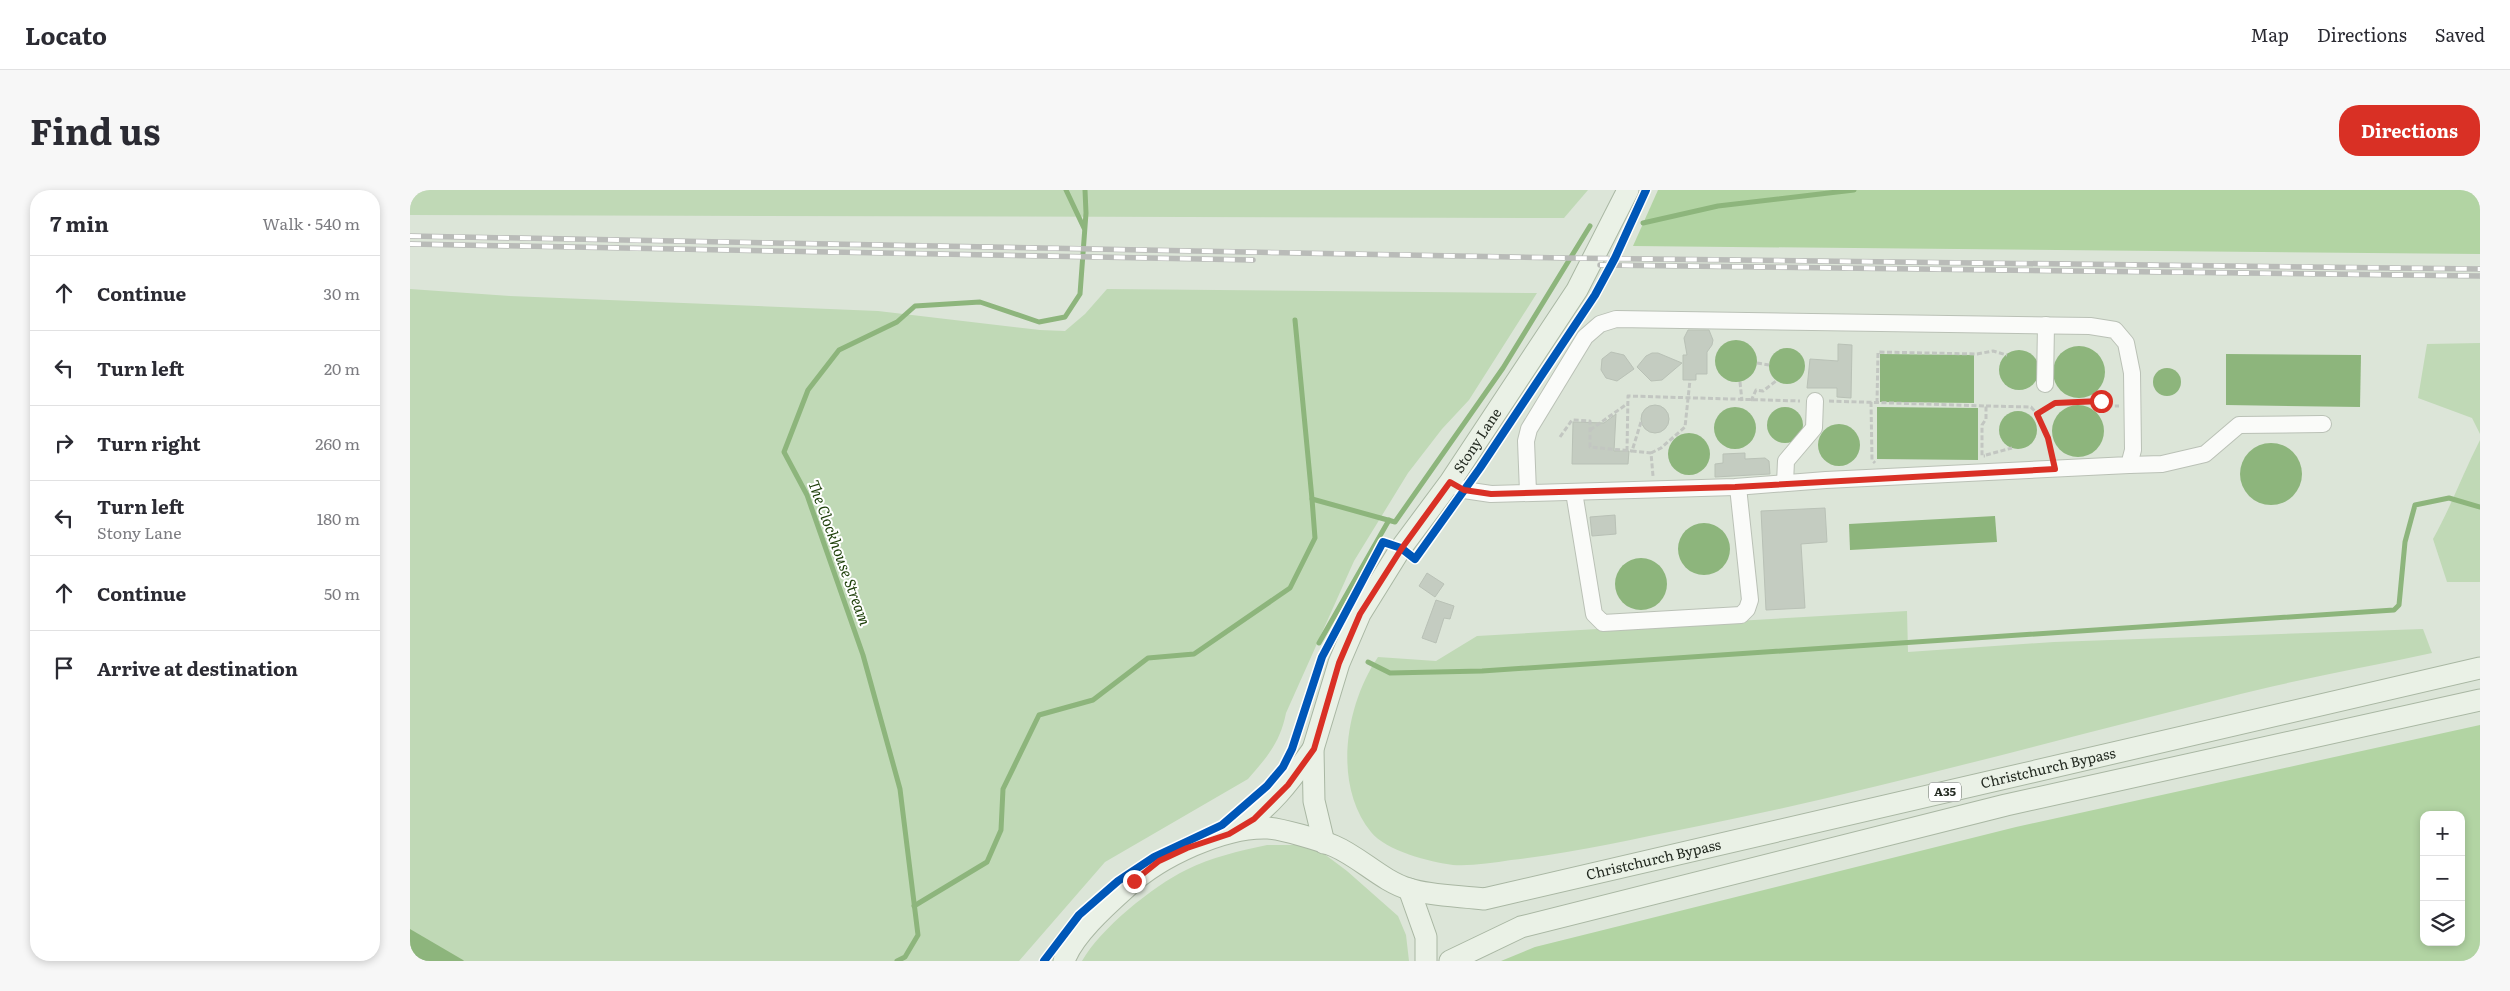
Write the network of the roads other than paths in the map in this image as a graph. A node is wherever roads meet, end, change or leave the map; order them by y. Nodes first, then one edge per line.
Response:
1 (1628, 190) edge
2 (2046, 326) junction
3 (2045, 384) dead end
4 (1815, 401) dead end
5 (2323, 424) dead end
6 (2129, 465) junction
7 (1450, 482) junction
8 (1785, 483) junction
9 (1738, 487) junction
10 (1528, 492) junction
11 (1574, 492) junction
12 (2480, 668) edge
13 (2480, 700) edge
14 (1314, 749) junction
15 (1229, 834) junction
16 (1324, 843) junction
17 (1409, 889) junction
18 (1064, 958) edge
19 (1426, 961) edge
20 (1450, 961) edge

1 - 7 main road, Stony Lane
2 - 3 lane
2 - 6 lane
2 - 10 lane
4 - 8 lane
5 - 6 lane
6 - 8 lane
7 - 10 lane
7 - 14 main road, Stony Lane
8 - 9 lane
9 - 11 lane
9 - 11 lane
10 - 11 lane
12 - 17 main road, Christchurch Bypass / A35
13 - 20 main road, Christchurch Bypass / A35
14 - 15 main road, Stony Lane
14 - 16 main road, Stony Lane
15 - 16 main road
15 - 18 main road
16 - 17 main road
17 - 19 main road

